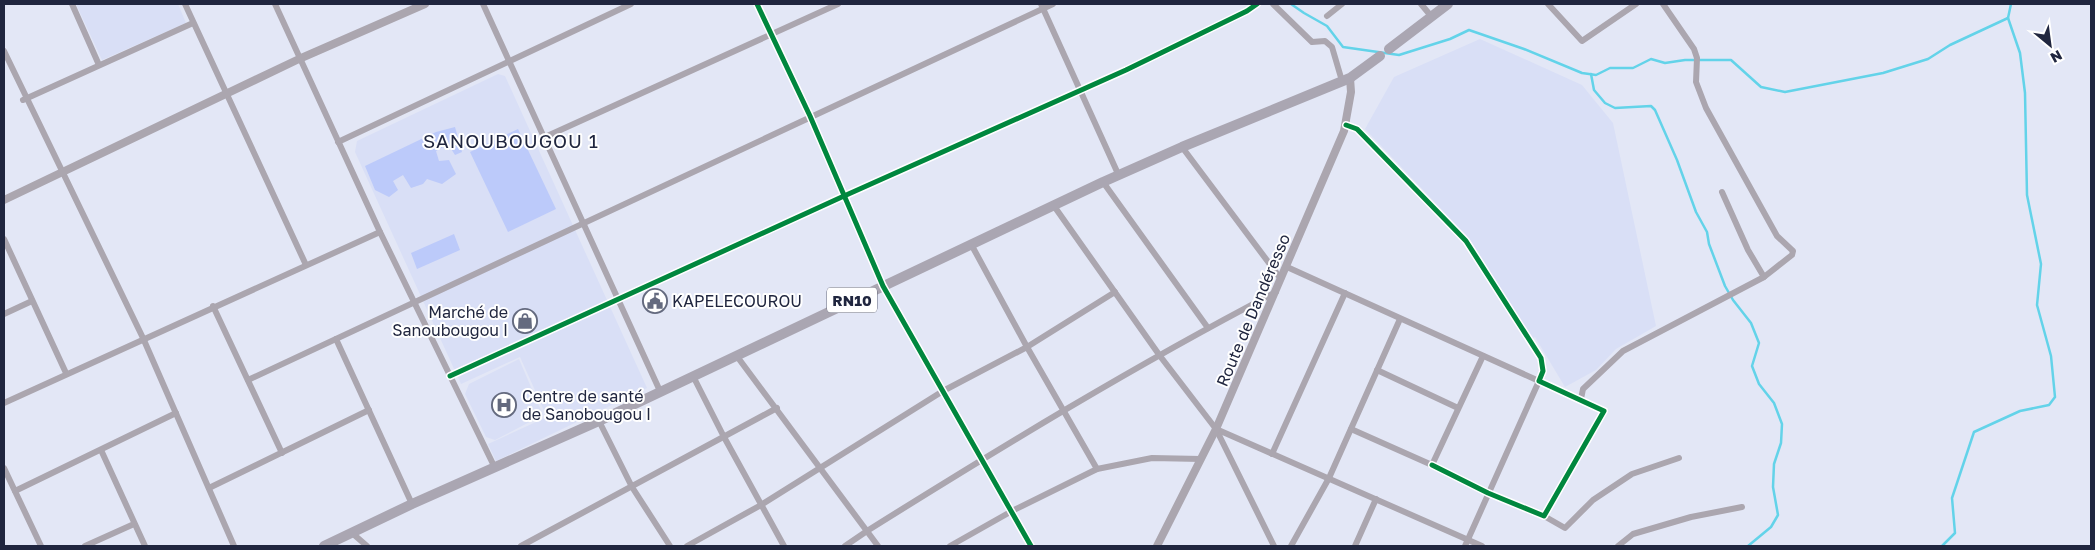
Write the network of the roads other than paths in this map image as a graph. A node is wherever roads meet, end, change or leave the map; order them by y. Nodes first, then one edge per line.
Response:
1 (72, 4) edge
2 (184, 4) edge
3 (274, 4) edge
4 (425, 4) edge
5 (483, 4) edge
6 (631, 4) edge
7 (757, 4) edge
8 (838, 4) edge
9 (1053, 4) edge
10 (1257, 4) edge
11 (1273, 4) edge
12 (1342, 4) edge
13 (1421, 4) edge
14 (1448, 4) edge
15 (1548, 4) edge
16 (1636, 4) edge
17 (1662, 4) edge
18 (1042, 6) edge
19 (1327, 16) dead end
20 (1431, 16) junction
21 (193, 23) junction
22 (772, 34) junction
23 (1389, 49) dead end
24 (4, 51) edge
25 (1380, 56) dead end
26 (299, 58) junction
27 (509, 61) junction
28 (99, 65) junction
29 (1346, 80) junction
30 (1080, 90) junction
31 (227, 93) junction
32 (25, 99) junction
33 (810, 116) junction
34 (1346, 125) junction
35 (545, 137) junction
36 (338, 142) junction
37 (1182, 147) junction
38 (61, 171) junction
39 (1119, 176) junction
40 (1103, 182) junction
41 (1722, 192) dead end
42 (844, 196) junction
43 (4, 200) edge
44 (1054, 206) junction
45 (583, 222) junction
46 (380, 232) junction
47 (4, 239) edge
48 (971, 244) junction
49 (306, 265) junction
50 (1287, 267) junction
51 (1764, 277) junction
52 (1281, 279) junction
53 (883, 286) junction
54 (1114, 292) junction
55 (1276, 292) junction
56 (1345, 294) junction
57 (617, 300) junction
58 (32, 301) junction
59 (414, 302) junction
60 (213, 306) junction
61 (4, 314) edge
62 (1400, 319) junction
63 (1208, 328) junction
64 (143, 338) junction
65 (336, 339) junction
66 (1027, 348) junction
67 (736, 354) junction
68 (1160, 356) junction
69 (1483, 356) junction
70 (1377, 370) junction
71 (66, 374) junction
72 (450, 376) junction
73 (693, 376) junction
74 (248, 380) junction
75 (1539, 381) junction
76 (660, 391) junction
77 (943, 391) junction
78 (1580, 399) junction
79 (4, 403) edge
80 (777, 408) junction
81 (1458, 408) junction
82 (369, 410) junction
83 (1063, 410) junction
84 (176, 412) junction
85 (599, 421) junction
86 (1216, 429) junction
87 (1351, 429) junction
88 (724, 437) junction
89 (101, 450) junction
90 (282, 453) junction
91 (1272, 454) junction
92 (1679, 458) dead end
93 (1201, 459) junction
94 (981, 460) junction
95 (1432, 465) junction
96 (820, 466) junction
97 (4, 468) edge
98 (495, 468) junction
99 (1097, 469) junction
100 (1329, 478) junction
101 (632, 487) junction
102 (209, 488) junction
103 (15, 491) junction
104 (1488, 493) junction
105 (1376, 499) junction
106 (412, 504) junction
107 (761, 505) junction
108 (1742, 507) dead end
109 (1012, 511) junction
110 (1544, 516) junction
111 (134, 524) junction
112 (867, 531) junction
113 (352, 533) junction
114 (1468, 539) junction
115 (41, 546) edge
116 (85, 546) edge
117 (145, 546) edge
118 (234, 546) edge
119 (324, 546) edge
120 (367, 546) edge
121 (520, 546) edge
122 (670, 546) edge
123 (687, 546) edge
124 (784, 546) edge
125 (845, 546) edge
126 (878, 546) edge
127 (950, 546) edge
128 (1031, 546) edge
129 (1157, 546) edge
130 (1274, 546) edge
131 (1291, 546) edge
132 (1355, 546) edge
133 (1465, 546) edge
134 (1482, 546) edge
135 (1618, 546) edge

1 - 28 street
2 - 21 street
3 - 26 street
4 - 26 street
5 - 27 street
6 - 27 street
7 - 22 street
8 - 22 street
9 - 18 street
10 - 30 street
11 - 29 street
12 - 19 street
13 - 20 street
14 - 20 highway
15 - 16 street
17 - 51 street
18 - 30 street
18 - 33 street
20 - 23 highway
21 - 28 street
21 - 31 street
22 - 33 street
22 - 35 street
24 - 32 street
25 - 29 highway, RN10
26 - 31 street
26 - 36 street
27 - 35 street
27 - 36 street
28 - 32 street
29 - 34 street, Route de Dandéresso
29 - 37 highway, RN10
30 - 39 street
30 - 42 street
31 - 38 street
31 - 49 street
32 - 38 street
33 - 42 street
33 - 45 street
34 - 50 street, Route de Dandéresso
34 - 75 street
35 - 45 street
36 - 46 street
37 - 39 highway, RN10
37 - 52 street
38 - 43 street
38 - 64 street
39 - 40 highway, RN10
40 - 44 highway, RN10
40 - 63 street
41 - 51 street
42 - 53 street
42 - 57 street
44 - 48 highway, RN10
44 - 54 street
45 - 57 street
45 - 59 street
46 - 49 street
46 - 59 street
47 - 58 street
48 - 53 highway, RN10
48 - 66 street
49 - 60 street
50 - 52 street, Route de Dandéresso
50 - 56 street
51 - 78 street
52 - 55 street, Route de Dandéresso
53 - 67 highway, RN10
53 - 77 street
54 - 66 street
54 - 68 street
55 - 63 street
55 - 86 street, Route de Dandéresso
56 - 62 street
56 - 91 street
57 - 72 street
57 - 76 street
58 - 61 street
58 - 71 street
59 - 65 street
59 - 72 street
60 - 64 street
60 - 74 street
62 - 69 street
62 - 70 street
63 - 68 street
64 - 71 street
64 - 84 street
65 - 74 street
65 - 82 street
66 - 77 street
66 - 83 street
67 - 73 highway, RN10
67 - 80 street
68 - 83 street
68 - 86 street
69 - 75 street
69 - 81 street
70 - 81 street
70 - 87 street
71 - 79 street
72 - 98 street
73 - 76 highway, RN10
73 - 88 street
74 - 90 street
75 - 78 street
75 - 104 street
76 - 85 highway, RN10
77 - 94 street
77 - 96 street
78 - 110 street
80 - 88 street
80 - 96 street
81 - 95 street
82 - 90 street
82 - 106 street
83 - 94 street
83 - 99 street
84 - 89 street
84 - 102 street
85 - 98 highway, RN10
85 - 101 street
86 - 91 street
86 - 93 street, Route de Dandéresso
86 - 130 street
87 - 95 street
87 - 100 street
88 - 101 street
88 - 107 street
89 - 103 street
89 - 111 street
90 - 102 street
91 - 100 street
92 - 110 street
93 - 99 street
93 - 129 street, Route de Dandéresso
94 - 109 street
94 - 112 street
95 - 104 street
96 - 107 street
96 - 112 street
97 - 103 street
98 - 106 highway, RN10
99 - 109 street
100 - 105 street
100 - 131 street
101 - 121 street
101 - 122 street
102 - 118 street
103 - 115 street
104 - 110 street
104 - 114 street
105 - 114 street
105 - 132 street
106 - 113 highway, RN10
107 - 123 street
107 - 124 street
108 - 135 street
109 - 127 street
109 - 128 street
111 - 116 street
111 - 117 street
112 - 125 street
112 - 126 street
113 - 119 highway, RN10
113 - 120 street
114 - 133 street
114 - 134 street

